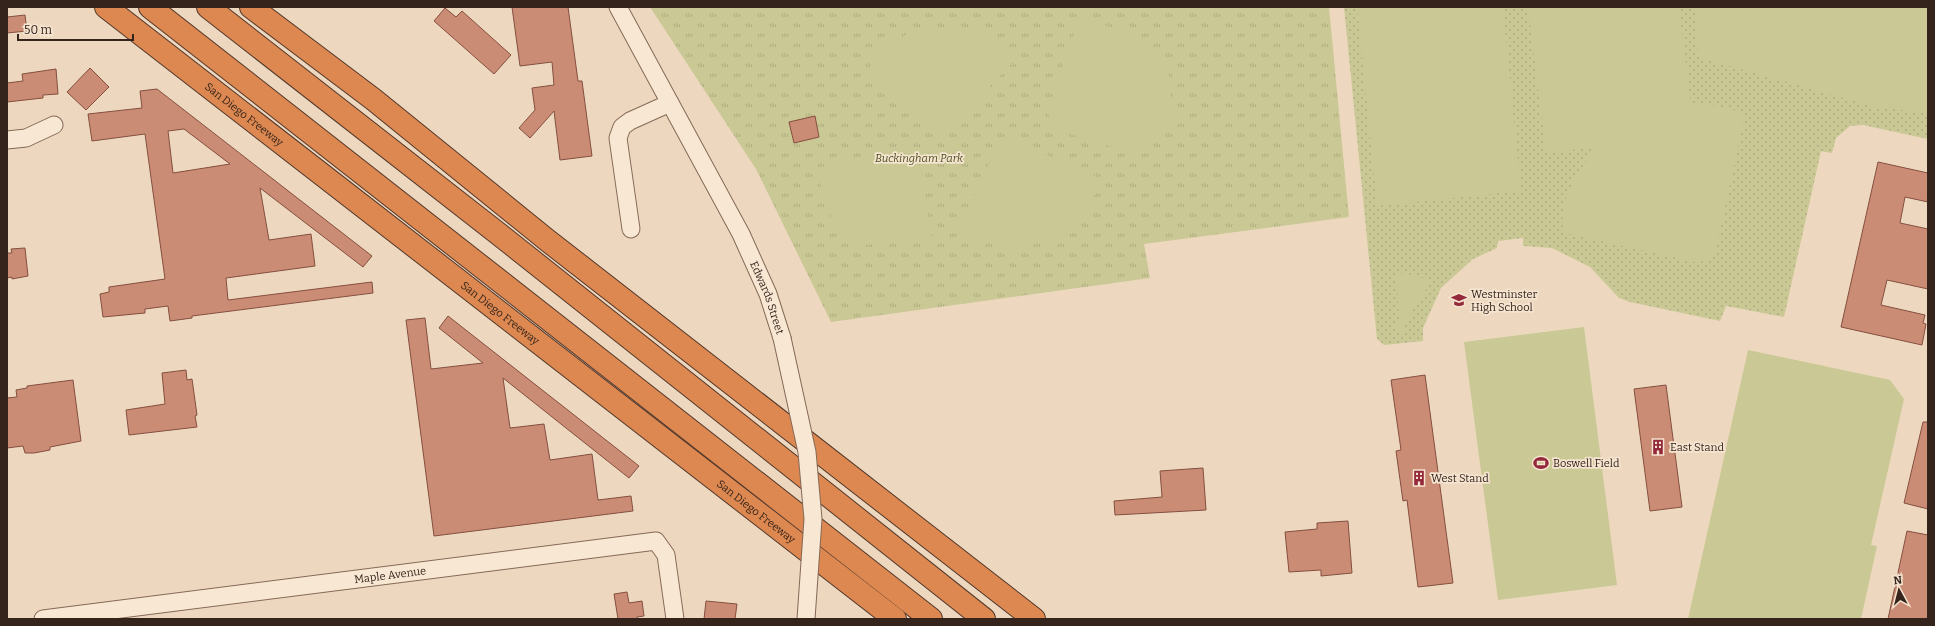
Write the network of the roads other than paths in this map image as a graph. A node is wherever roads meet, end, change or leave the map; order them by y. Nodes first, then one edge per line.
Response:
1 (106, 7) edge
2 (150, 7) edge
3 (208, 7) edge
4 (251, 7) edge
5 (618, 7) edge
6 (670, 103) junction
7 (54, 125) dead end
8 (7, 140) edge
9 (631, 229) dead end
10 (43, 619) edge
11 (675, 619) edge
12 (806, 619) edge
13 (895, 619) edge
14 (931, 619) edge
15 (984, 619) edge
16 (1034, 619) edge

1 - 13 highway, San Diego Freeway
2 - 14 highway
3 - 15 highway
4 - 16 highway
5 - 6 street, Edwards Street
6 - 9 street
6 - 12 street, Edwards Street, bridge
7 - 8 street
10 - 11 street, Maple Avenue

